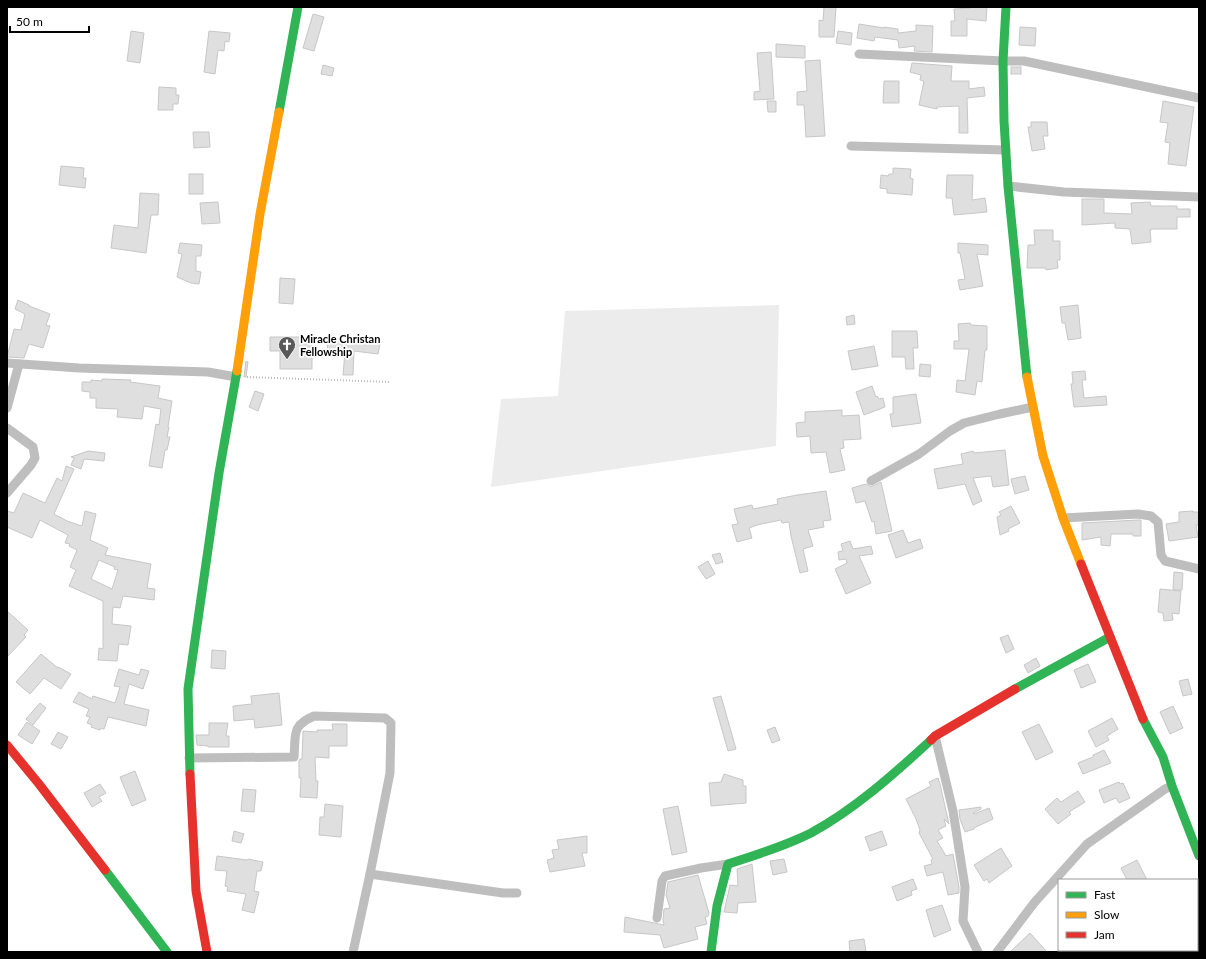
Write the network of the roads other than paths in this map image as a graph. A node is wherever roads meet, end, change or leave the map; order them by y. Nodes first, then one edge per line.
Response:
1 (298, 7) edge
2 (1006, 7) edge
3 (859, 54) dead end
4 (1003, 61) junction
5 (1199, 98) edge
6 (851, 146) dead end
7 (1006, 150) junction
8 (1008, 186) junction
9 (1199, 197) edge
10 (7, 364) edge
11 (19, 364) junction
12 (236, 377) junction
13 (1033, 407) junction
14 (7, 408) edge
15 (7, 428) edge
16 (871, 481) dead end
17 (7, 493) edge
18 (1063, 518) junction
19 (1199, 569) edge
20 (1110, 637) junction
21 (935, 736) junction
22 (7, 745) edge
23 (190, 758) junction
24 (1172, 786) junction
25 (1199, 856) edge
26 (728, 864) junction
27 (370, 874) junction
28 (517, 893) dead end
29 (657, 918) dead end
30 (167, 952) edge
31 (207, 952) edge
32 (354, 952) edge
33 (711, 952) edge
34 (978, 952) edge
35 (997, 952) edge

1 - 12 street
2 - 4 street
3 - 4 street
4 - 5 street
4 - 7 street
6 - 7 street
7 - 8 street
8 - 9 street
8 - 13 street
10 - 11 street
11 - 12 street
11 - 14 street
12 - 23 street
13 - 16 street
13 - 18 street
15 - 17 street
18 - 19 street
18 - 20 street
20 - 21 street
20 - 24 street
21 - 26 street
21 - 34 street
22 - 30 street
23 - 27 street
23 - 31 street
24 - 25 street
24 - 35 street
26 - 29 street
26 - 33 street
27 - 28 street
27 - 32 street

